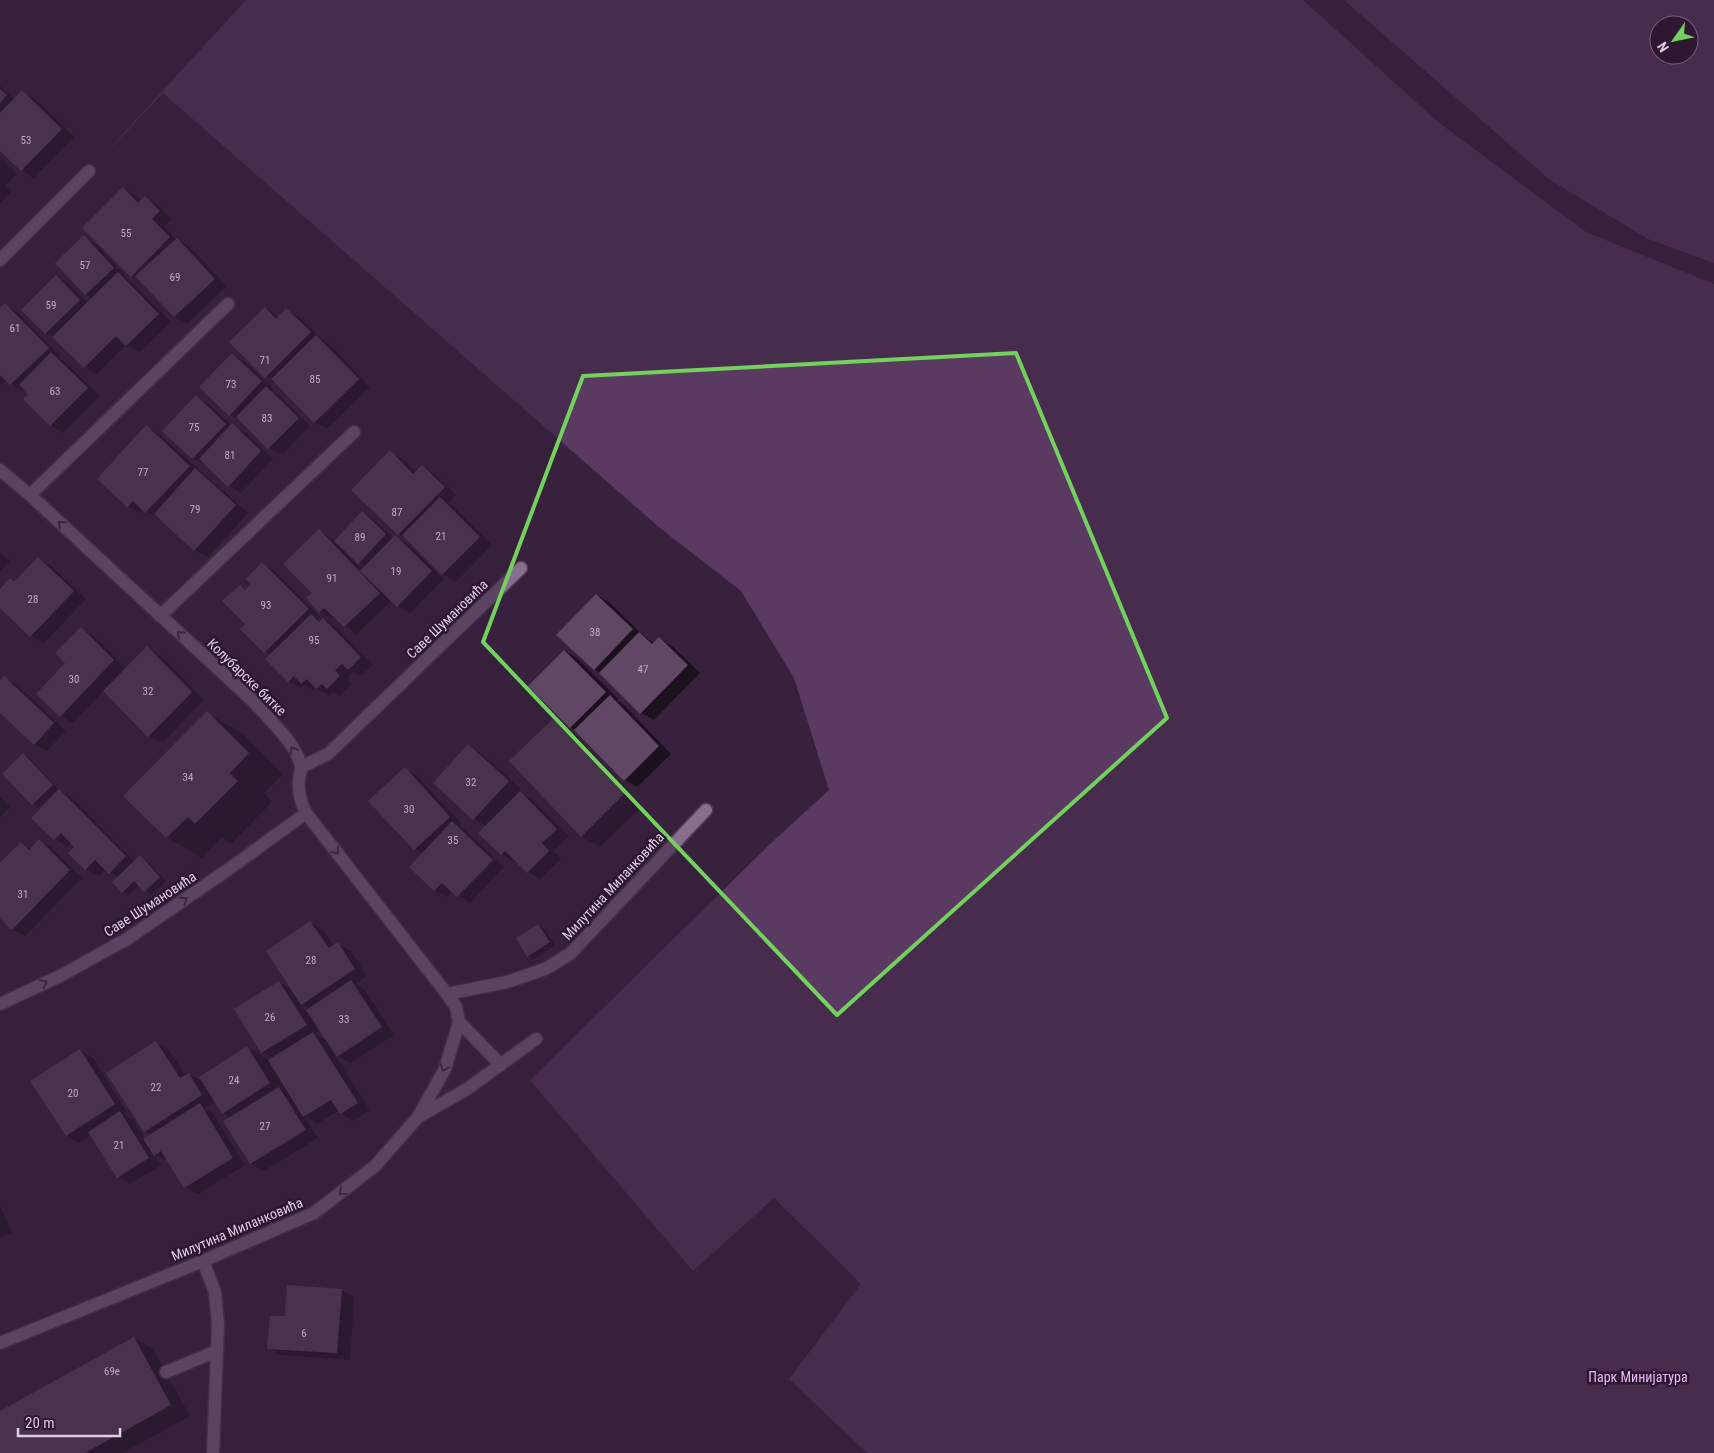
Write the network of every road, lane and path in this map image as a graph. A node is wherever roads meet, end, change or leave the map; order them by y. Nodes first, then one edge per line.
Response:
1 (89, 171) dead end
2 (0, 260) edge
3 (228, 304) dead end
4 (354, 432) dead end
5 (0, 470) edge
6 (30, 495) junction
7 (522, 568) dead end
8 (160, 616) junction
9 (301, 767) junction
10 (706, 810) dead end
11 (306, 813) junction
12 (447, 994) junction
13 (0, 1004) edge
14 (459, 1022) junction
15 (536, 1039) dead end
16 (501, 1065) junction
17 (418, 1117) junction
18 (203, 1261) junction
19 (0, 1343) edge
20 (217, 1351) junction
21 (166, 1372) dead end
22 (213, 1453) edge

1 - 2 street
3 - 6 street
4 - 8 street
5 - 6 street, Колубарске битке
8 -> 6 street, Колубарске битке
7 - 9 street, Саве Шумановића
9 -> 8 street, Колубарске битке
9 - 11 street
10 - 12 street, Милутина Миланковића
11 -> 12 street
13 -> 11 street, Саве Шумановића
12 - 14 street
14 - 16 street
14 -> 17 street, Милутина Миланковића
15 - 16 street
16 - 17 street
17 -> 18 street, Милутина Миланковића
18 - 19 street, Милутина Миланковића
18 - 20 street
20 - 21 street
20 - 22 street

